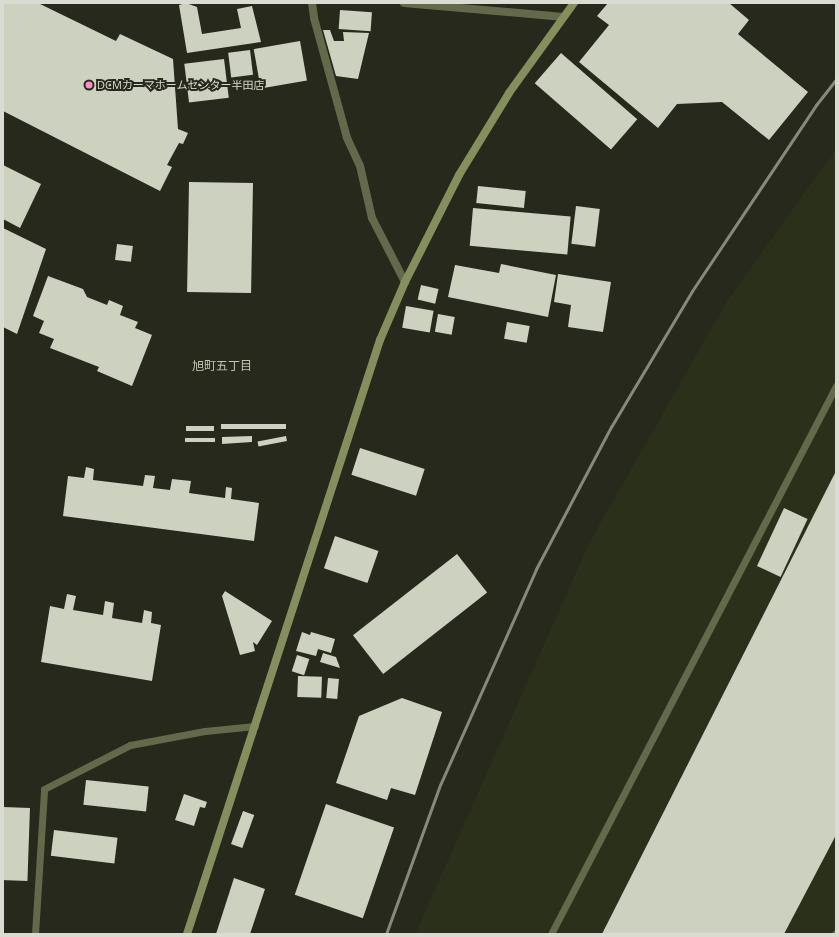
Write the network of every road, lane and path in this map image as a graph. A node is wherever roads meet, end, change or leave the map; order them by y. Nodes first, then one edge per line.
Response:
1 (312, 3) edge
2 (404, 3) edge
3 (574, 3) edge
4 (563, 17) junction
5 (405, 282) junction
6 (836, 386) edge
7 (255, 726) junction
8 (35, 934) edge
9 (187, 934) edge
10 (552, 934) edge

1 - 5 street
2 - 4 street
3 - 4 street
4 - 5 street
5 - 7 street
6 - 10 lane
7 - 8 lane
7 - 9 street

